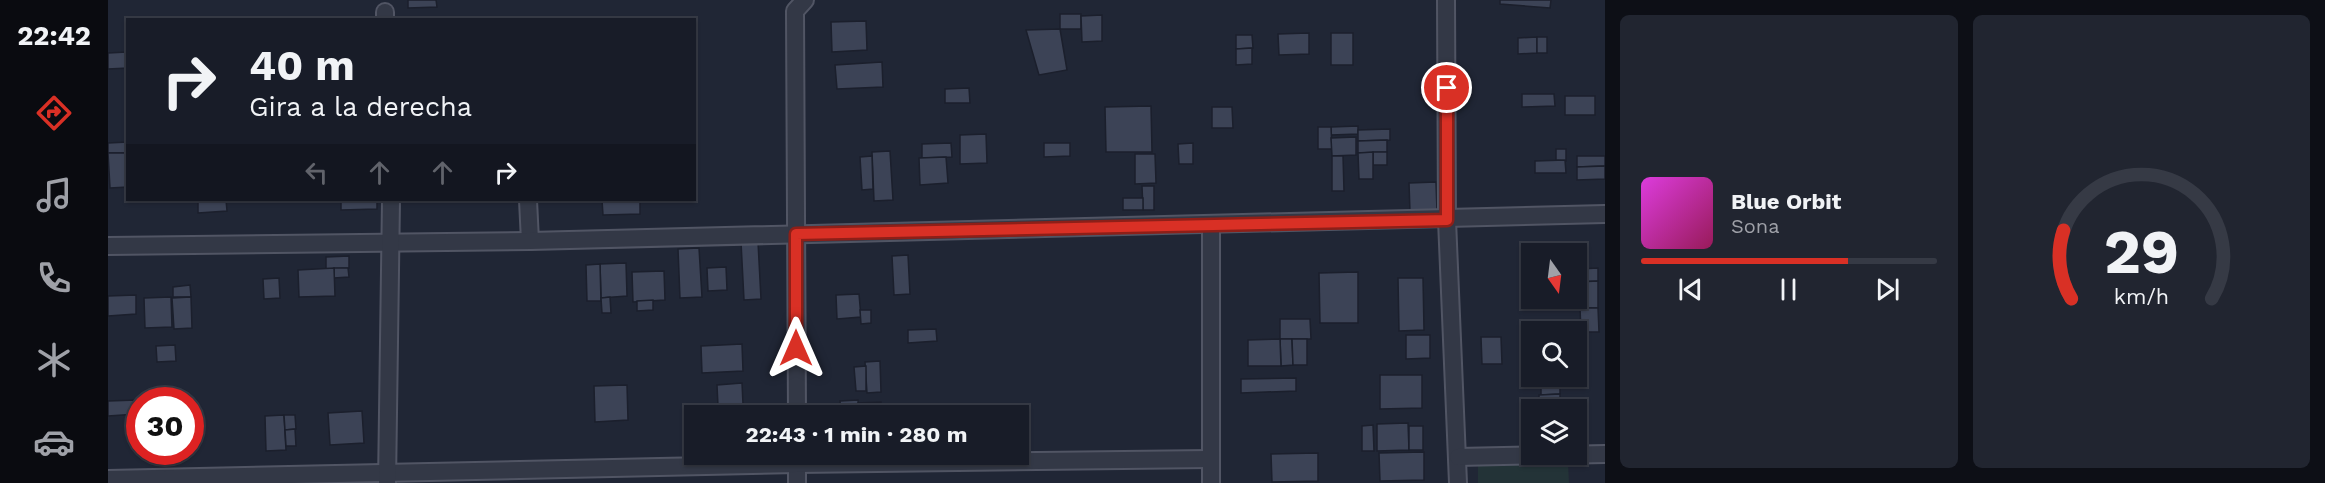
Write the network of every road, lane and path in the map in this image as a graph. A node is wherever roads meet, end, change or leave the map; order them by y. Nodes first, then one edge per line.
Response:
1 (805, 0) edge
2 (1446, 0) edge
3 (391, 201) edge
4 (528, 201) edge
5 (1605, 214) edge
6 (1447, 220) junction
7 (1211, 226) junction
8 (796, 234) junction
9 (530, 241) junction
10 (392, 243) junction
11 (108, 246) edge
12 (797, 405) edge
13 (1605, 454) edge
14 (1458, 457) junction
15 (1029, 459) edge
16 (1210, 459) junction
17 (684, 464) edge
18 (797, 465) edge
19 (387, 478) edge
20 (108, 479) edge
21 (797, 483) edge
22 (1211, 483) edge
23 (1458, 483) edge

1 - 8 street
2 - 6 street
3 - 10 street
4 - 9 street
5 - 6 street
6 - 7 street
6 - 14 street
7 - 8 street
7 - 16 street
8 - 9 street
8 - 12 street
9 - 10 street
10 - 11 street
10 - 19 street
13 - 14 street
14 - 23 street
15 - 16 street
16 - 22 street
17 - 19 street
18 - 21 street
19 - 20 street

